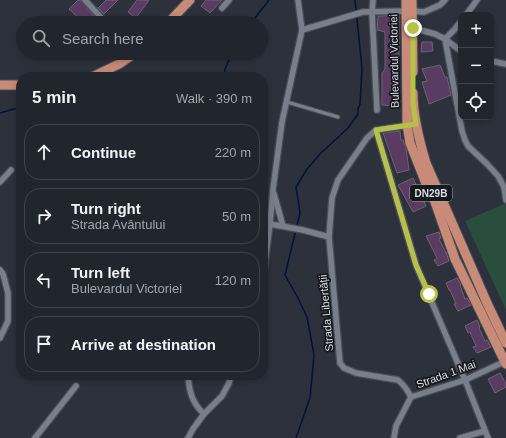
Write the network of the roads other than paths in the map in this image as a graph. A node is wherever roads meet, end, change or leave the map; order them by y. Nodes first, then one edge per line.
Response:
1 (85, 0) edge
2 (190, 0) edge
3 (230, 0) edge
4 (298, 0) edge
5 (373, 0) edge
6 (406, 0) edge
7 (412, 0) edge
8 (445, 0) edge
9 (477, 0) edge
10 (222, 8) dead end
11 (409, 11) junction
12 (372, 12) junction
13 (468, 12) edge
14 (100, 16) edge
15 (175, 16) edge
16 (458, 25) edge
17 (413, 28) junction
18 (302, 30) junction
19 (446, 39) junction
20 (458, 49) edge
21 (124, 60) edge
22 (494, 62) edge
23 (506, 64) edge
24 (102, 72) edge
25 (0, 85) edge
26 (16, 85) edge
27 (287, 102) junction
28 (377, 110) dead end
29 (338, 116) dead end
30 (411, 125) junction
31 (376, 130) junction
32 (11, 170) dead end
33 (0, 182) edge
34 (273, 189) junction
35 (506, 200) edge
36 (270, 224) junction
37 (284, 226) junction
38 (329, 238) junction
39 (268, 239) edge
40 (0, 270) edge
41 (0, 338) edge
42 (506, 343) edge
43 (506, 362) edge
44 (189, 380) edge
45 (230, 380) edge
46 (465, 380) junction
47 (76, 386) dead end
48 (411, 397) junction
49 (204, 414) junction
50 (485, 430) junction
51 (35, 438) edge
52 (188, 438) edge
53 (394, 438) edge
54 (460, 438) edge
55 (488, 438) edge

1 - 14 street
2 - 15 main road
3 - 10 street
4 - 18 street
5 - 12 street
6 - 11 main road, Bulevardul Victoriei / DN29B
7 - 11 main road, Bulevardul Victoriei / DN29B
8 - 11 street
9 - 13 street
11 - 12 street
11 - 17 main road, Bulevardul Victoriei / DN29B
11 - 30 main road, Bulevardul Victoriei / DN29B
12 - 18 street
12 - 28 street
16 - 19 street
17 - 19 street
17 - 30 main road, Bulevardul Victoriei / DN29B
18 - 27 street
19 - 20 street
19 - 35 street
21 - 24 main road
22 - 23 street
25 - 26 main road
27 - 29 lane
27 - 34 street
30 - 31 street
30 - 42 main road, Bulevardul Victoriei / DN29B
30 - 43 main road, Bulevardul Victoriei / DN29B
31 - 38 street
31 - 46 street
32 - 33 street
34 - 36 street
34 - 37 street
36 - 37 street
36 - 39 street
37 - 38 street
38 - 48 street, Strada Libertății
40 - 41 street
43 - 46 street, Strada 1 Mai
44 - 49 street
45 - 49 street
46 - 48 street, Strada 1 Mai
46 - 50 street
47 - 51 street
48 - 53 street, Strada 1 Mai
49 - 52 street
50 - 54 street
50 - 55 street

